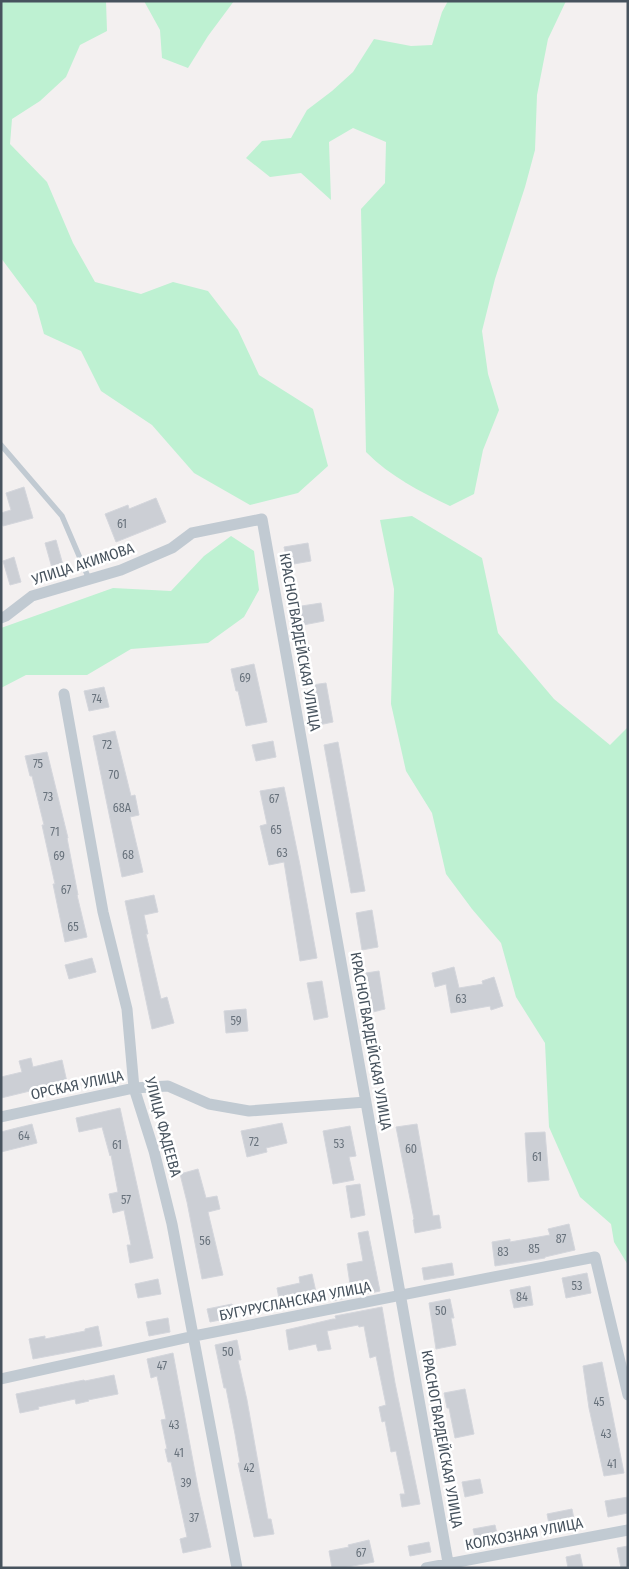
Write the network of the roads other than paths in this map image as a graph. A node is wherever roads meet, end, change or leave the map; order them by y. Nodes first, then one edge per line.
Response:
1 (1, 445) edge
2 (262, 519) joint
3 (89, 580) junction
4 (1, 618) edge
5 (64, 694) dead end
6 (134, 1088) junction
7 (366, 1102) junction
8 (1, 1117) edge
9 (401, 1296) junction
10 (194, 1336) junction
11 (1, 1379) edge
12 (628, 1395) edge
13 (628, 1530) edge
14 (449, 1566) edge
15 (237, 1568) edge
16 (426, 1568) edge

1 - 3 lane
2 - 3 street, УЛИЦА АКИМОВА
2 - 7 street, КРАСНОГВАРДЕЙСКАЯ УЛИЦА
3 - 4 street, УЛИЦА АКИМОВА
5 - 6 street, УЛИЦА ФАДЕЕВА
6 - 7 street, ОРСКАЯ УЛИЦА
6 - 8 street, ОРСКАЯ УЛИЦА
6 - 10 street, УЛИЦА ФАДЕЕВА
7 - 9 street, КРАСНОГВАРДЕЙСКАЯ УЛИЦА
9 - 10 street, БУГУРУСЛАНСКАЯ УЛИЦА
9 - 12 street, БУГУРУСЛАНСКАЯ УЛИЦА
9 - 14 street, КРАСНОГВАРДЕЙСКАЯ УЛИЦА
10 - 11 street, БУГУРУСЛАНСКАЯ УЛИЦА
10 - 15 street, УЛИЦА ФАДЕЕВА
13 - 14 street, КОЛХОЗНАЯ УЛИЦА
14 - 16 street, КОЛХОЗНАЯ УЛИЦА

